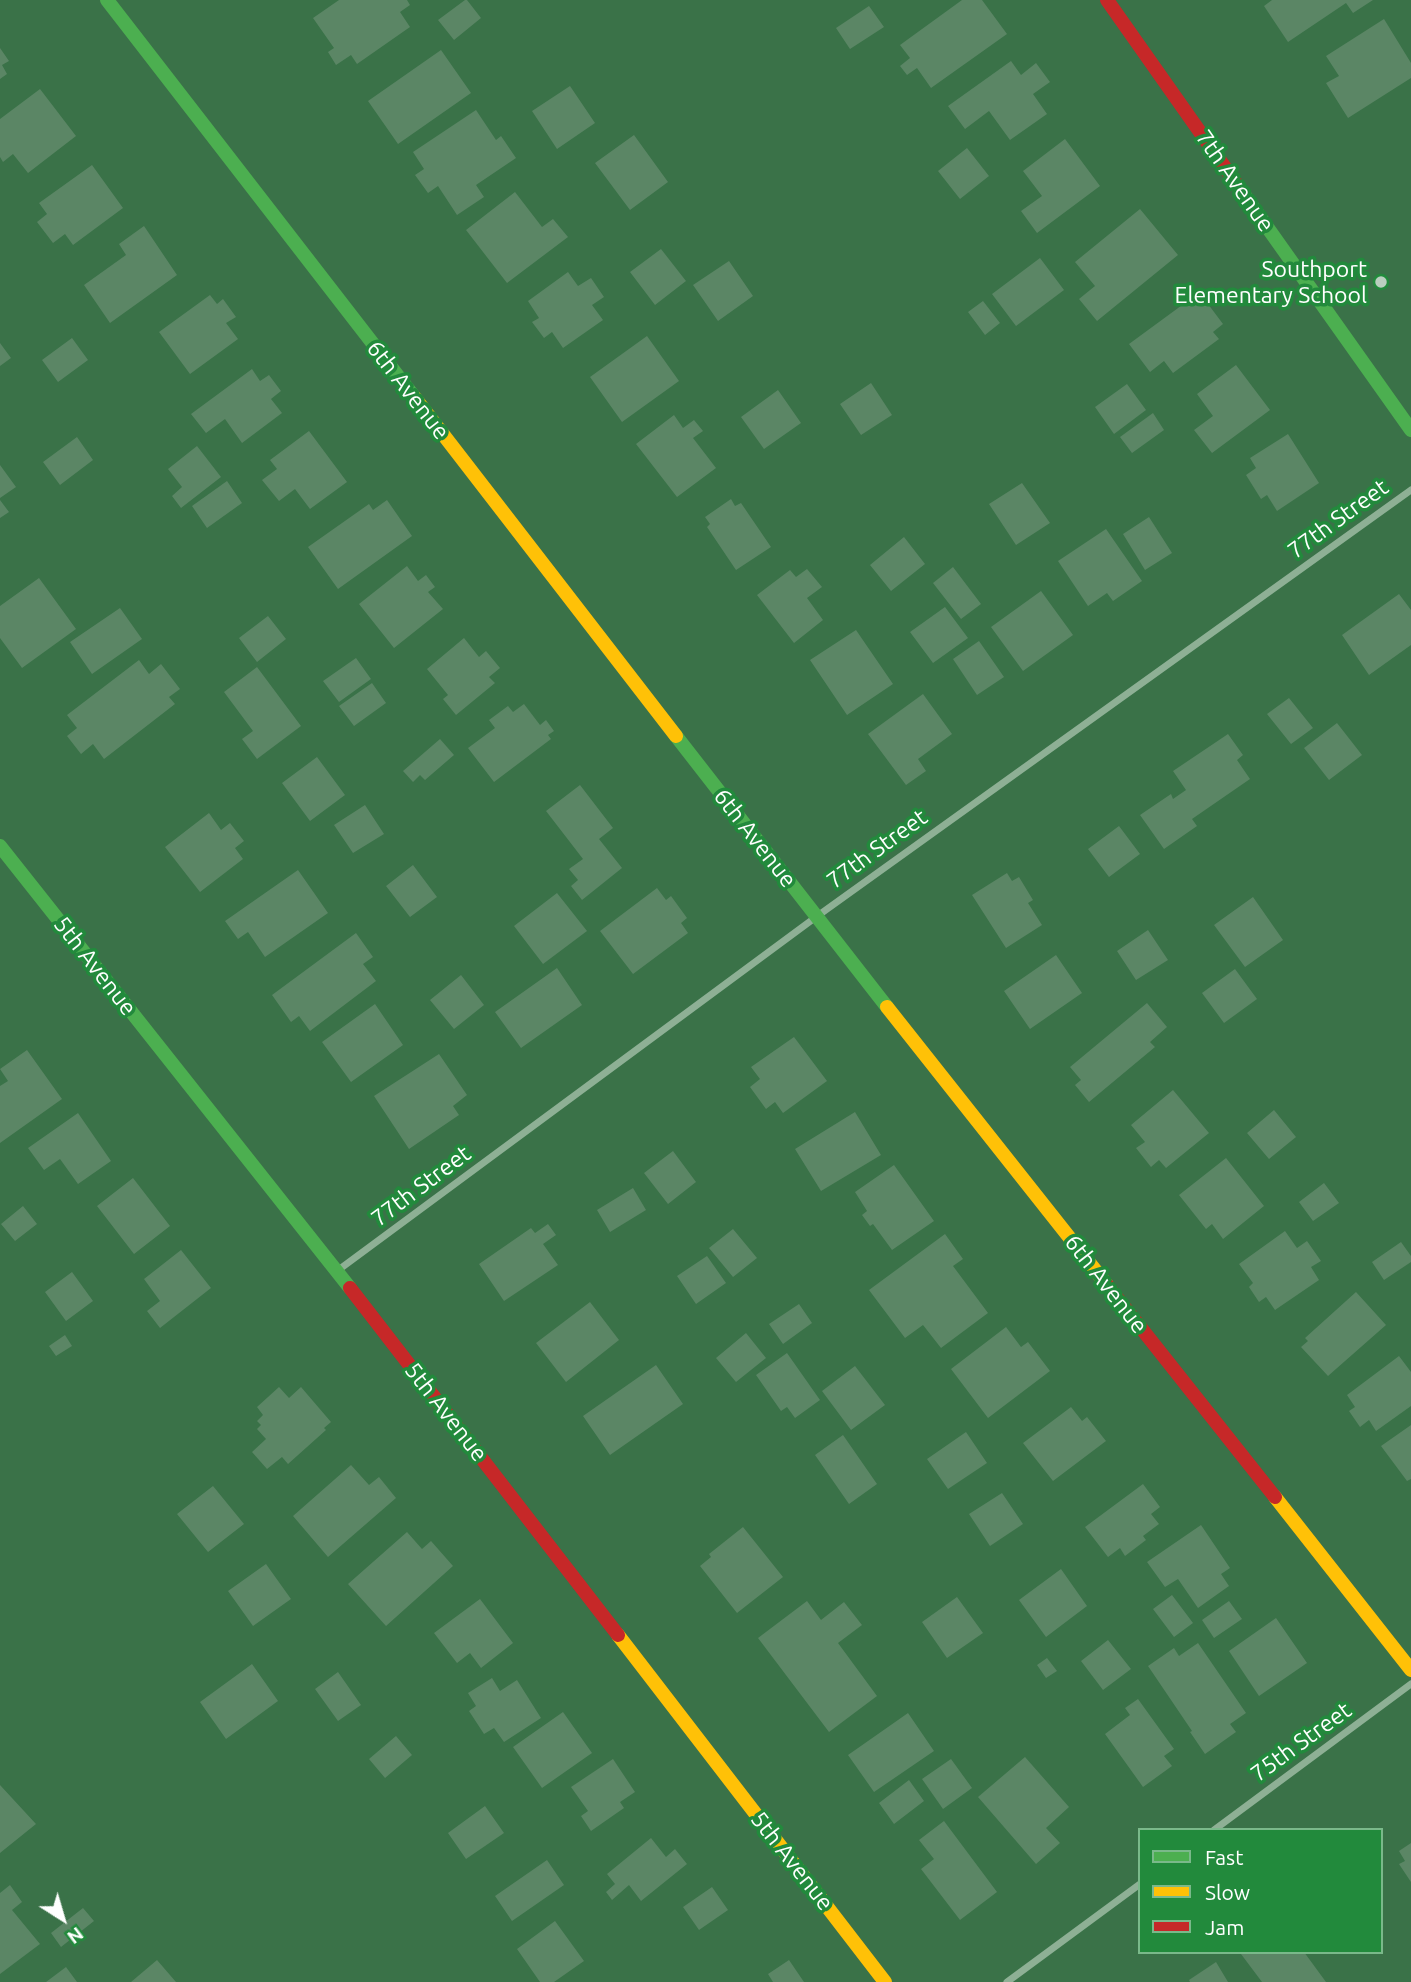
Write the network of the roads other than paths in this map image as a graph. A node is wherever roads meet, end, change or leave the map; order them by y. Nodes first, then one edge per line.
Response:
1 (107, 0) edge
2 (1107, 0) edge
3 (1411, 430) edge
4 (1411, 490) edge
5 (0, 846) edge
6 (816, 917) junction
7 (337, 1271) junction
8 (1411, 1670) edge
9 (1411, 1685) edge
10 (1217, 1828) edge
11 (1138, 1885) edge
12 (885, 1982) edge
13 (1007, 1982) edge

1 - 6 street, 6th Avenue
2 - 3 street, 7th Avenue
4 - 6 street, 77th Street
5 - 7 street, 5th Avenue
6 - 7 street, 77th Street
6 - 8 street, 6th Avenue
7 - 12 street, 5th Avenue
9 - 10 street, 75th Street
11 - 13 street

